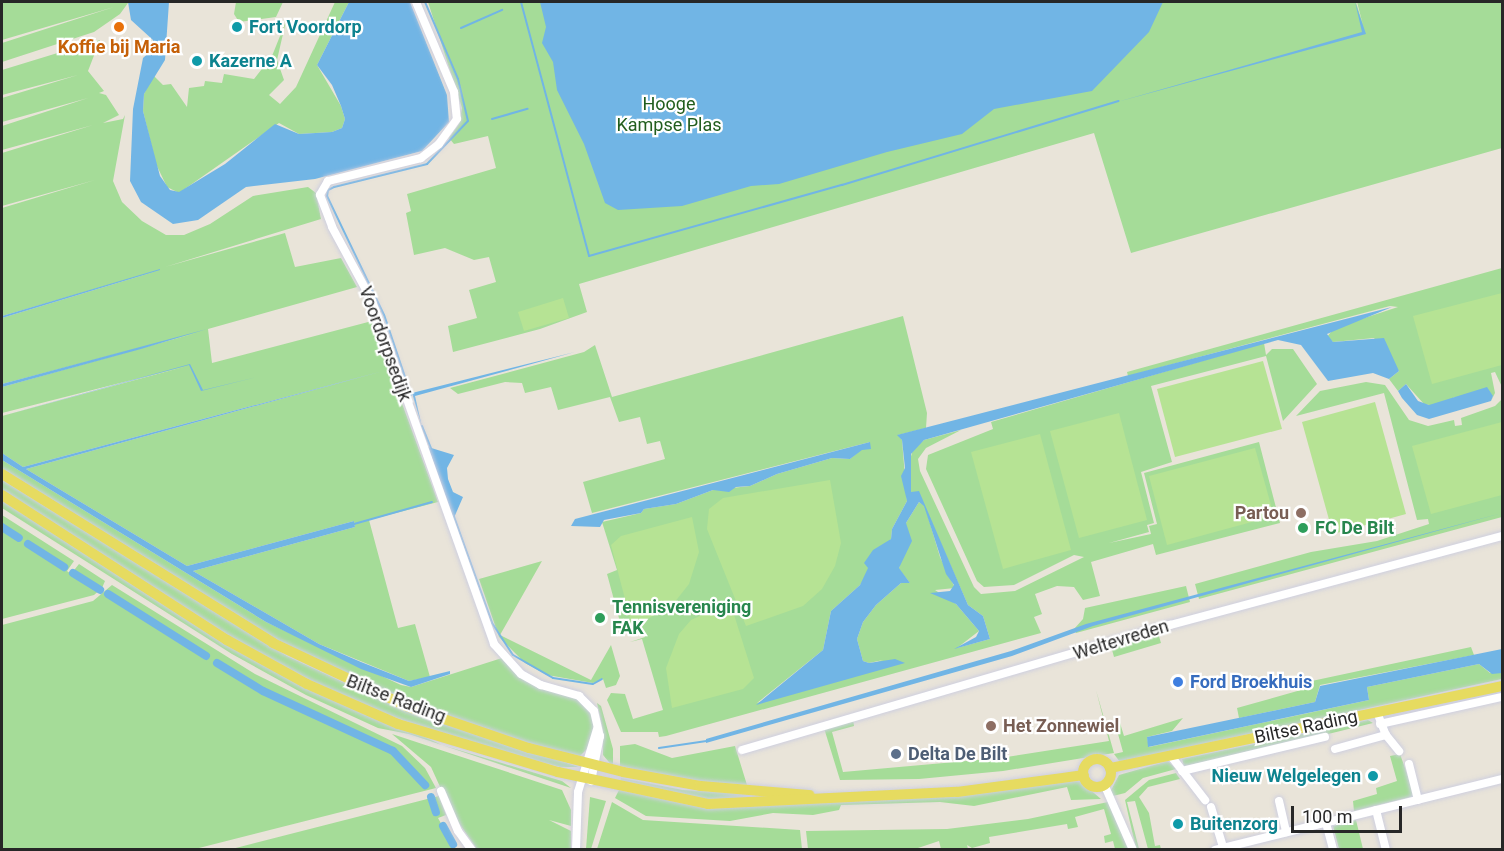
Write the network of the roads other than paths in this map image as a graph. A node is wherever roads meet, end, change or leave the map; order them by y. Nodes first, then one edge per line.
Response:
1 (416, 2) edge
2 (2, 474) edge
3 (2, 495) edge
4 (1503, 536) edge
5 (1503, 686) edge
6 (1503, 698) edge
7 (1377, 712) junction
8 (1380, 724) junction
9 (1386, 735) junction
10 (1324, 737) dead end
11 (1335, 749) dead end
12 (742, 750) dead end
13 (1399, 751) dead end
14 (1171, 756) junction
15 (591, 764) junction
16 (1409, 764) dead end
17 (1110, 768) junction
18 (1182, 771) junction
19 (1084, 775) junction
20 (586, 779) junction
21 (1503, 779) edge
22 (1104, 784) junction
23 (441, 791) dead end
24 (837, 798) junction
25 (1418, 800) junction
26 (1279, 801) dead end
27 (1376, 810) junction
28 (1326, 823) junction
29 (1286, 832) junction
30 (1219, 848) edge
31 (472, 849) edge
32 (576, 849) edge
33 (1133, 849) edge
34 (1333, 849) edge
35 (1386, 849) edge

1 - 15 street, Voordorpsedijk
2 - 15 main road, Biltse Rading
3 - 20 main road, Biltse Rading
4 - 12 street, Weltevreden
5 - 7 main road, Biltse Rading
6 - 8 street
7 - 8 street
7 - 14 main road, Biltse Rading
8 - 9 street
9 - 11 street
9 - 13 street
10 - 18 street
14 - 17 main road, Biltse Rading
14 - 18 street
15 - 20 street, Voordorpsedijk
15 - 24 main road, Biltse Rading
16 - 25 street
17 - 19 main road
17 - 22 main road
18 - 30 street
19 - 22 main road
19 - 24 main road, Biltse Rading
20 - 24 main road, Biltse Rading
20 - 32 street, Voordorpsedijk
21 - 25 street
22 - 33 street
23 - 31 street
25 - 27 street
26 - 29 street
27 - 28 street
27 - 35 street
28 - 29 street
28 - 34 street
29 - 30 street

